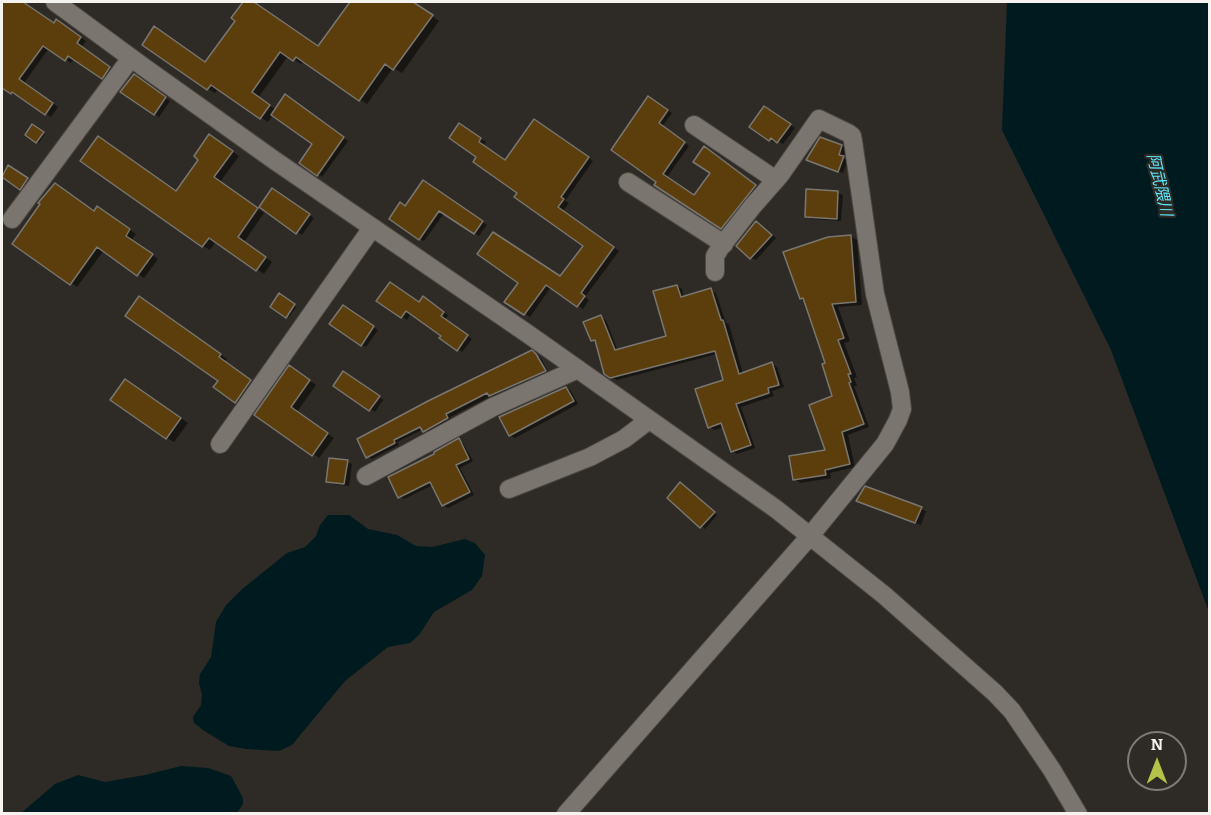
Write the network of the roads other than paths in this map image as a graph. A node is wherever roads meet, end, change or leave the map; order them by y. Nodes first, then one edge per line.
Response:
1 (55, 2) edge
2 (131, 58) junction
3 (694, 125) dead end
4 (776, 180) junction
5 (628, 182) dead end
6 (12, 219) dead end
7 (372, 228) junction
8 (724, 244) junction
9 (715, 272) dead end
10 (578, 369) junction
11 (649, 420) junction
12 (220, 444) dead end
13 (366, 476) dead end
14 (509, 489) dead end
15 (810, 536) junction
16 (566, 813) edge
17 (1078, 813) edge

1 - 2 street
2 - 6 street
2 - 7 street
3 - 4 street
4 - 8 street
4 - 15 street
5 - 8 street
7 - 10 street
7 - 12 street
8 - 9 street
10 - 11 street
10 - 13 street
11 - 14 street
11 - 15 street
15 - 16 street
15 - 17 street

